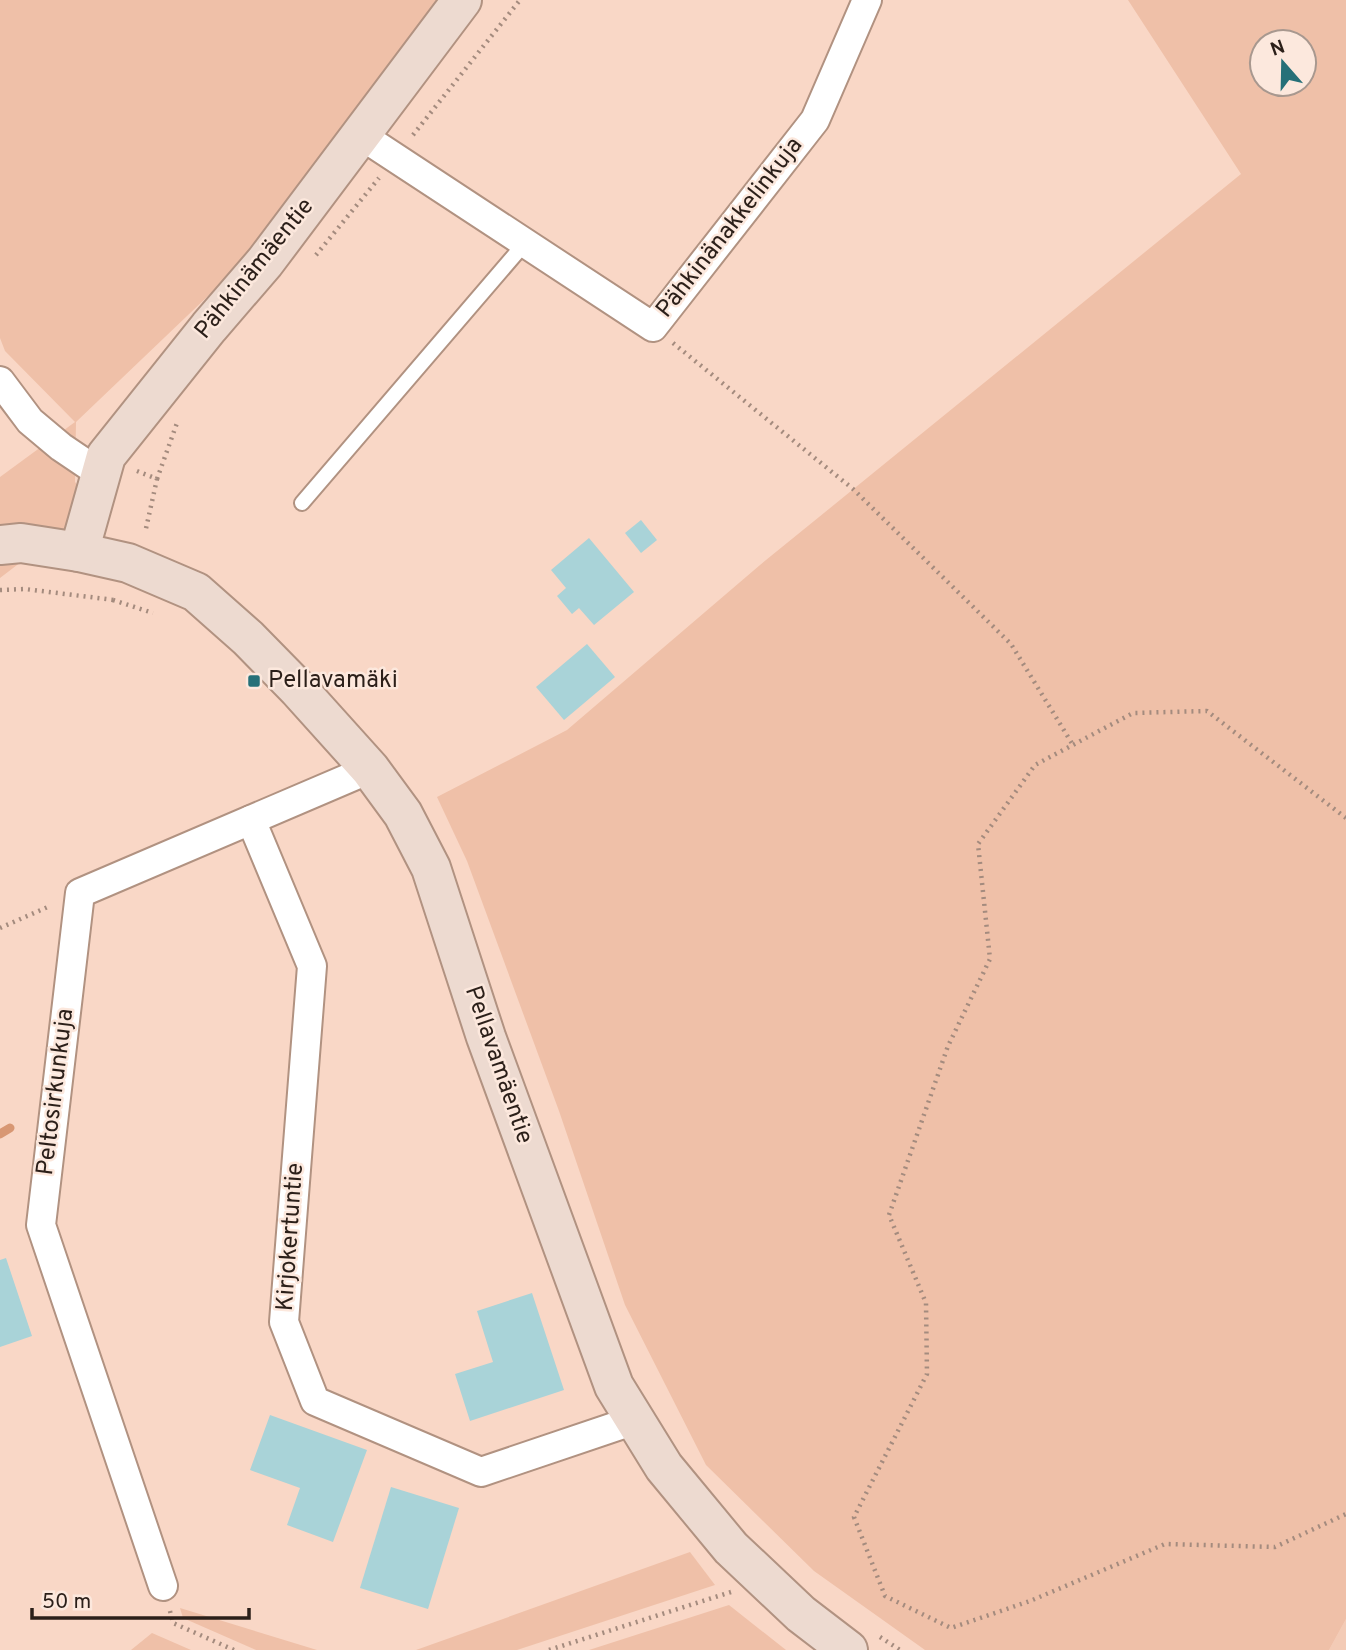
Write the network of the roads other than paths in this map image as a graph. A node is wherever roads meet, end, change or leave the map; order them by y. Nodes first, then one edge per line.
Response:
1 (462, 0) edge
2 (867, 0) edge
3 (359, 134) junction
4 (525, 243) junction
5 (0, 380) edge
6 (101, 474) junction
7 (302, 503) dead end
8 (0, 545) edge
9 (79, 552) junction
10 (370, 769) junction
11 (251, 820) junction
12 (635, 1420) junction
13 (163, 1586) road end
14 (848, 1650) edge

1 - 3 street, Pähkinämäentie
2 - 4 street, Pähkinänakkelinkuja
3 - 4 street, Pähkinänakkelinkuja
3 - 6 street, Pähkinämäentie
4 - 7 lane
5 - 6 street
6 - 9 street, Pähkinämäentie
8 - 9 street, Pellavamäentie
9 - 10 street, Pellavamäentie
10 - 11 street
10 - 12 street, Pellavamäentie
11 - 12 street, Kirjokertuntie
11 - 13 street, Peltosirkunkuja
12 - 14 street, Pellavamäentie

